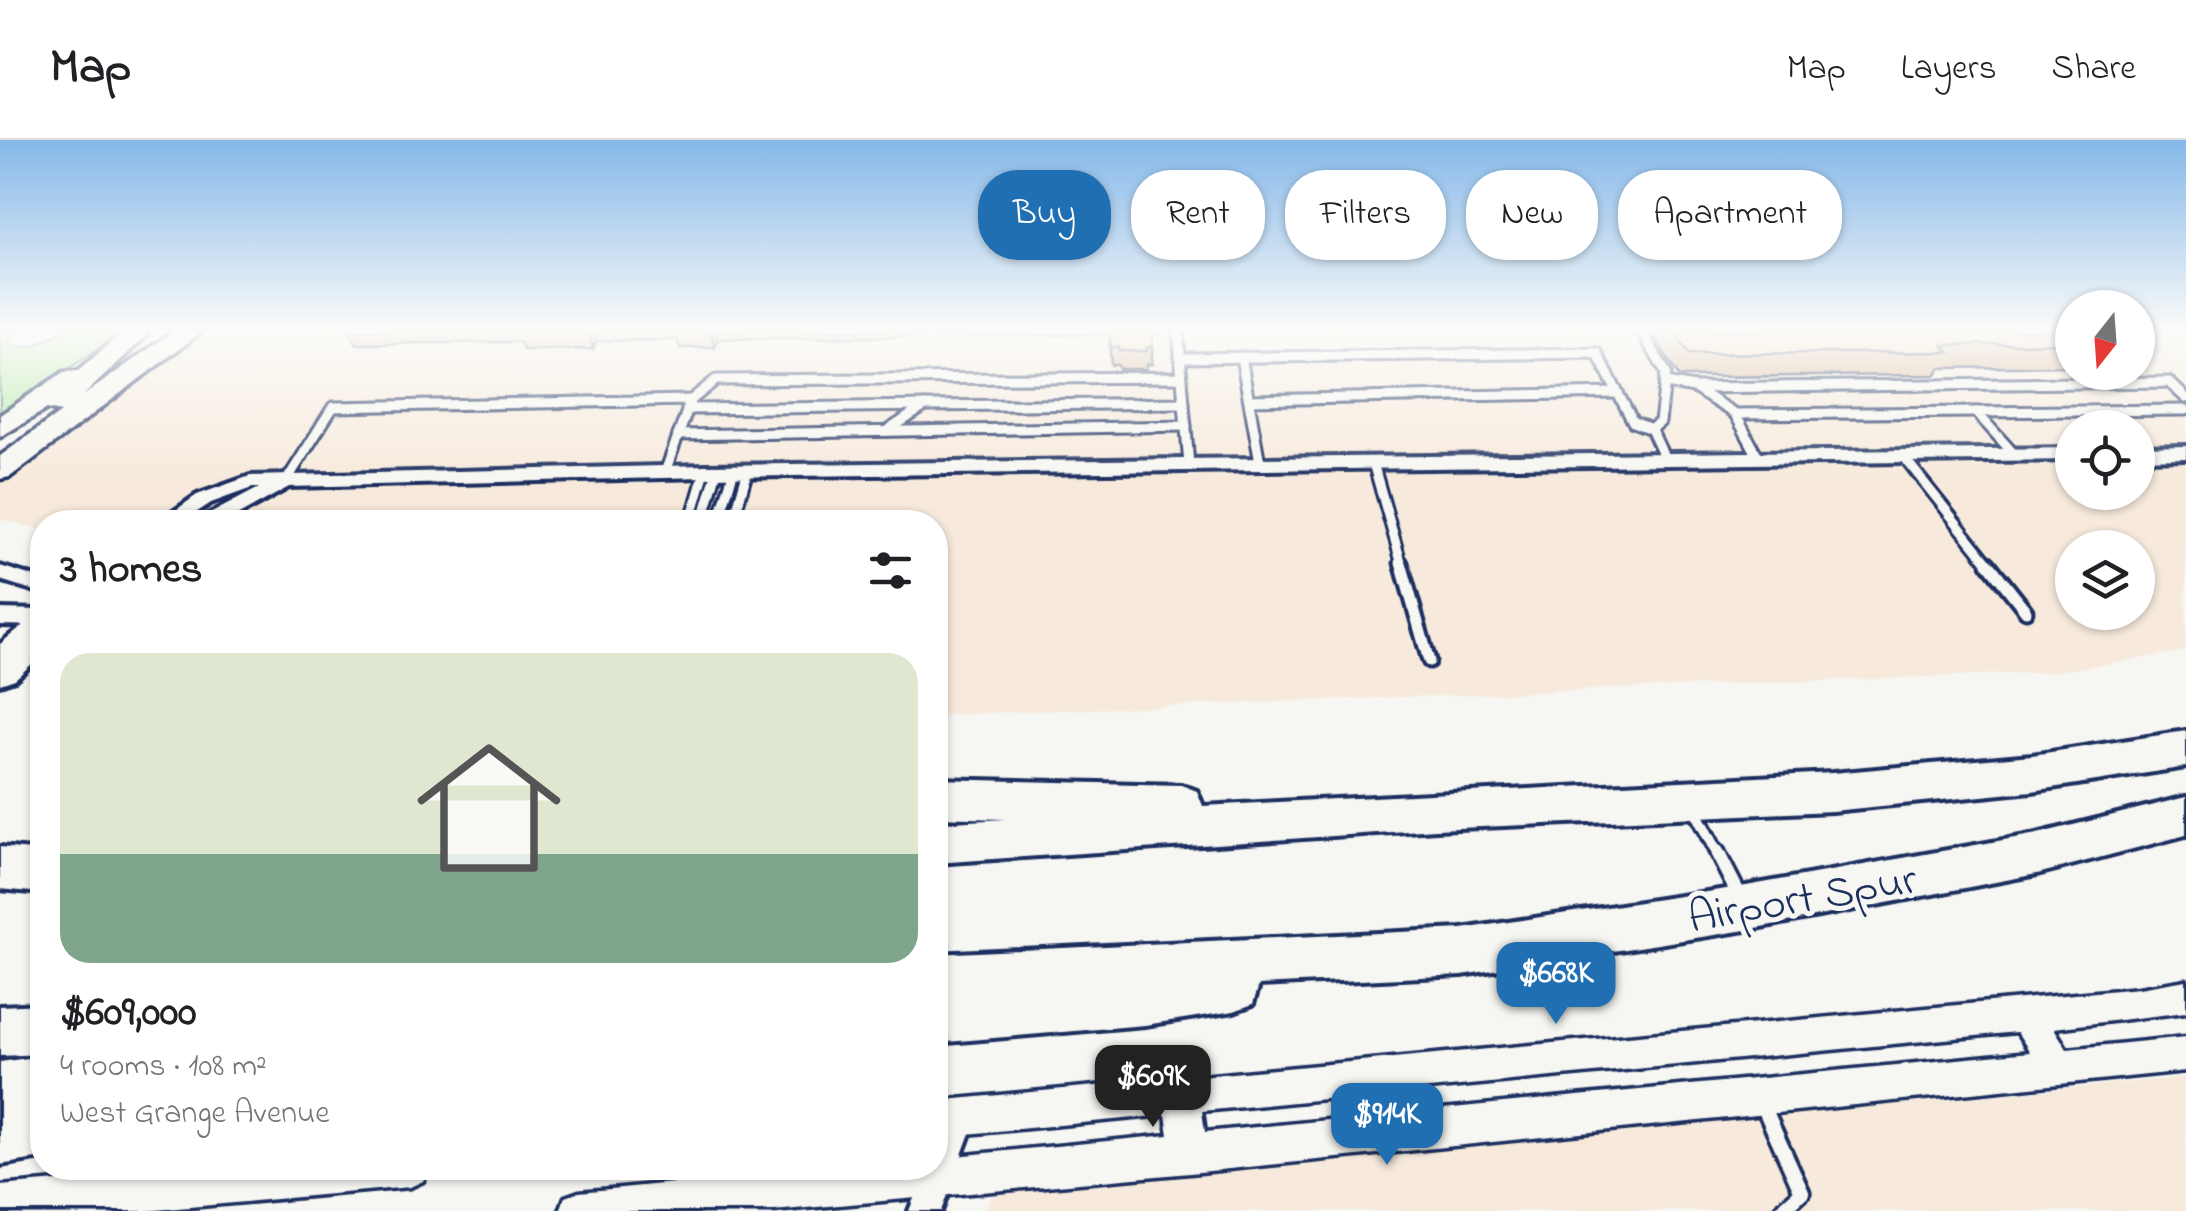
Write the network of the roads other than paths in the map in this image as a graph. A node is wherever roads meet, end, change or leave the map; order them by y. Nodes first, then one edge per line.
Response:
1 (69, 380) edge
2 (86, 380) edge
3 (123, 380) edge
4 (719, 380) edge
5 (1182, 380) edge
6 (1245, 380) edge
7 (1611, 380) edge
8 (1665, 380) edge
9 (1666, 383) junction
10 (1953, 386) junction
11 (1694, 388) junction
12 (1618, 393) junction
13 (2186, 398) edge
14 (1249, 400) junction
15 (1184, 403) junction
16 (689, 405) junction
17 (925, 406) junction
18 (2186, 410) edge
19 (1976, 412) junction
20 (1735, 414) junction
21 (1186, 426) junction
22 (0, 428) edge
23 (1651, 429) junction
24 (886, 432) junction
25 (678, 435) junction
26 (0, 449) edge
27 (2186, 452) edge
28 (2155, 453) edge
29 (2014, 454) junction
30 (2055, 454) edge
31 (1903, 456) junction
32 (1760, 458) junction
33 (1666, 459) junction
34 (1373, 462) junction
35 (1260, 463) junction
36 (1189, 465) junction
37 (0, 470) edge
38 (726, 471) junction
39 (665, 472) junction
40 (284, 483) junction
41 (189, 510) edge
42 (233, 510) edge
43 (698, 510) edge
44 (708, 510) edge
45 (720, 510) edge
46 (731, 510) edge
47 (2026, 611) dead end
48 (0, 617) edge
49 (30, 618) edge
50 (30, 642) edge
51 (1429, 661) dead end
52 (0, 668) edge
53 (2186, 749) edge
54 (948, 798) edge
55 (1688, 799) junction
56 (1436, 810) junction
57 (2186, 816) edge
58 (948, 843) edge
59 (0, 868) edge
60 (30, 871) edge
61 (1746, 908) junction
62 (1462, 952) junction
63 (948, 977) edge
64 (2186, 996) edge
65 (2026, 1016) junction
66 (948, 1017) edge
67 (30, 1029) edge
68 (0, 1031) edge
69 (2186, 1054) edge
70 (2060, 1068) junction
71 (30, 1085) edge
72 (0, 1088) edge
73 (1182, 1096) junction
74 (1759, 1098) junction
75 (948, 1118) edge
76 (30, 1132) edge
77 (0, 1136) edge
78 (1190, 1154) junction
79 (277, 1180) edge
80 (932, 1194) edge
81 (0, 1205) edge
82 (579, 1211) edge
83 (1781, 1211) edge

1 - 22 main road
2 - 26 main road
3 - 37 main road
4 - 16 lane
5 - 15 lane
6 - 14 lane
7 - 12 lane
8 - 9 lane
9 - 11 lane
9 - 23 lane
10 - 11 lane
10 - 13 lane
10 - 19 lane
11 - 20 lane
12 - 14 lane
12 - 23 lane
14 - 35 lane
15 - 17 lane
15 - 21 lane
16 - 17 lane
16 - 25 lane
16 - 40 lane
17 - 24 lane
18 - 19 lane
19 - 20 lane
19 - 29 lane
20 - 32 lane
21 - 24 lane
21 - 36 lane
23 - 33 lane
24 - 25 lane
25 - 39 lane
27 - 28 street
29 - 30 street
29 - 31 street
31 - 32 street
31 - 47 lane
32 - 33 street
33 - 34 street
34 - 35 street
34 - 51 lane
35 - 36 street
36 - 38 street
38 - 39 street
38 - 43 lane
38 - 44 lane
38 - 45 lane
38 - 46 lane
39 - 40 street
40 - 41 street
40 - 42 street
48 - 49 street
50 - 52 highway
53 - 55 highway, Airport Spur
54 - 56 highway
55 - 56 highway, Airport Spur
55 - 61 lane
56 - 58 highway, Airport Spur
57 - 61 highway, Airport Spur
59 - 60 highway
61 - 62 highway, Airport Spur
62 - 63 highway, Airport Spur
62 - 66 highway
64 - 65 street
65 - 70 street
65 - 73 street
67 - 68 highway
69 - 70 street
70 - 74 street
71 - 72 highway
73 - 75 street
73 - 78 street
74 - 78 street
74 - 83 lane
76 - 77 highway
78 - 80 street
79 - 81 street
80 - 82 street

